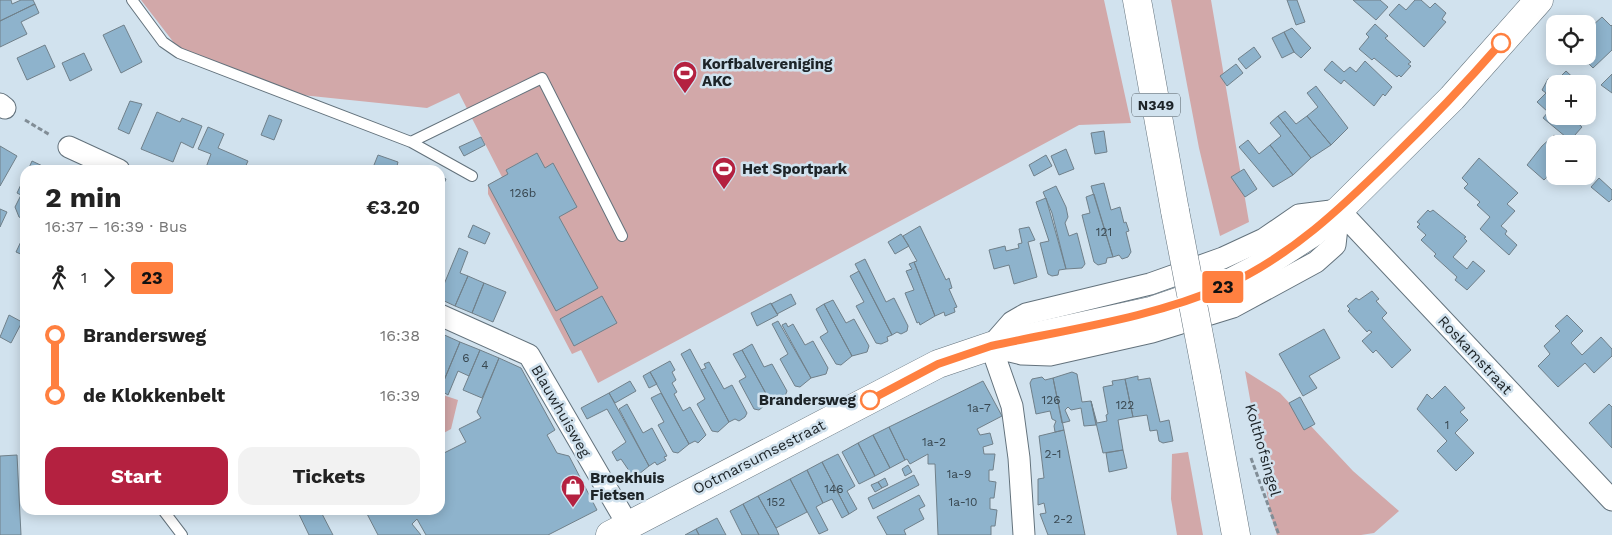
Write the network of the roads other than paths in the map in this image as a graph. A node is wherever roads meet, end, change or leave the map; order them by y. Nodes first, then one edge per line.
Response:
1 (132, 0) edge
2 (1137, 0) edge
3 (1539, 0) edge
4 (411, 142) junction
5 (70, 147) road end
6 (108, 165) edge
7 (472, 176) dead end
8 (1340, 210) junction
9 (622, 236) dead end
10 (445, 317) edge
11 (991, 346) junction
12 (1224, 468) junction
13 (1612, 500) edge
14 (167, 515) edge
15 (619, 530) edge
16 (182, 535) edge
17 (1024, 535) edge
18 (1236, 535) edge
19 (1246, 535) edge

1 - 4 lane
2 - 12 street, N349, bridge
3 - 8 street, Ootmarsumsestraat
4 - 7 lane
4 - 9 lane
5 - 6 street
8 - 11 street, Ootmarsumsestraat
8 - 13 street, Roskamstraat
10 - 15 street, Blauwhuisweg
11 - 15 street, Ootmarsumsestraat
11 - 17 street
12 - 18 street, N349
12 - 19 street, N349
14 - 16 lane

